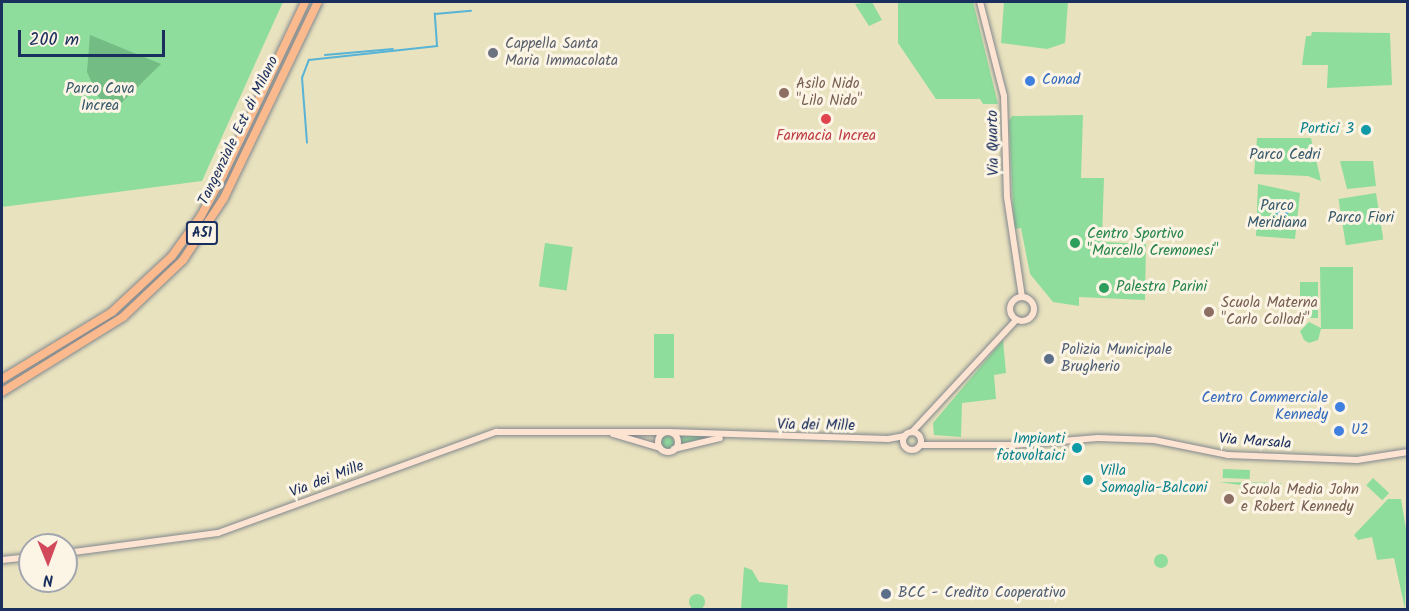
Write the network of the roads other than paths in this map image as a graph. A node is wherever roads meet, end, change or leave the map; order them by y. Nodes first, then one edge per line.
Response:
1 (305, 2) edge
2 (318, 2) edge
3 (980, 2) edge
4 (1019, 298) junction
5 (1010, 309) junction
6 (1016, 320) junction
7 (1005, 329) junction
8 (2, 379) edge
9 (2, 392) edge
10 (931, 416) junction
11 (595, 432) junction
12 (668, 432) junction
13 (912, 432) junction
14 (740, 436) junction
15 (904, 436) junction
16 (892, 439) junction
17 (921, 440) junction
18 (904, 445) junction
19 (660, 448) junction
20 (674, 449) junction
21 (1407, 452) edge
22 (78, 551) edge
23 (18, 558) edge
24 (2, 560) edge

1 - 8 highway, Tangenziale Est di Milano / A51
2 - 9 highway, Tangenziale Est di Milano / A51
3 - 4 main road, Via Quarto
4 - 5 main road
4 - 6 main road
5 - 6 main road
5 - 7 main road
6 - 7 main road
7 - 10 main road
10 - 13 main road, Via dei Mille
10 - 17 main road
11 - 12 main road, Via dei Mille
11 - 19 main road, Via dei Mille
11 - 22 main road, Via dei Mille
12 - 14 main road, Via dei Mille
12 - 19 main road
12 - 20 main road
13 - 15 main road, Via dei Mille
13 - 17 main road
14 - 16 main road, Via dei Mille
14 - 20 main road, Via dei Mille
15 - 16 main road, Via dei Mille
15 - 18 main road
16 - 18 main road, Via dei Mille
17 - 18 main road
17 - 21 main road, Via Marsala
19 - 20 main road
23 - 24 main road

